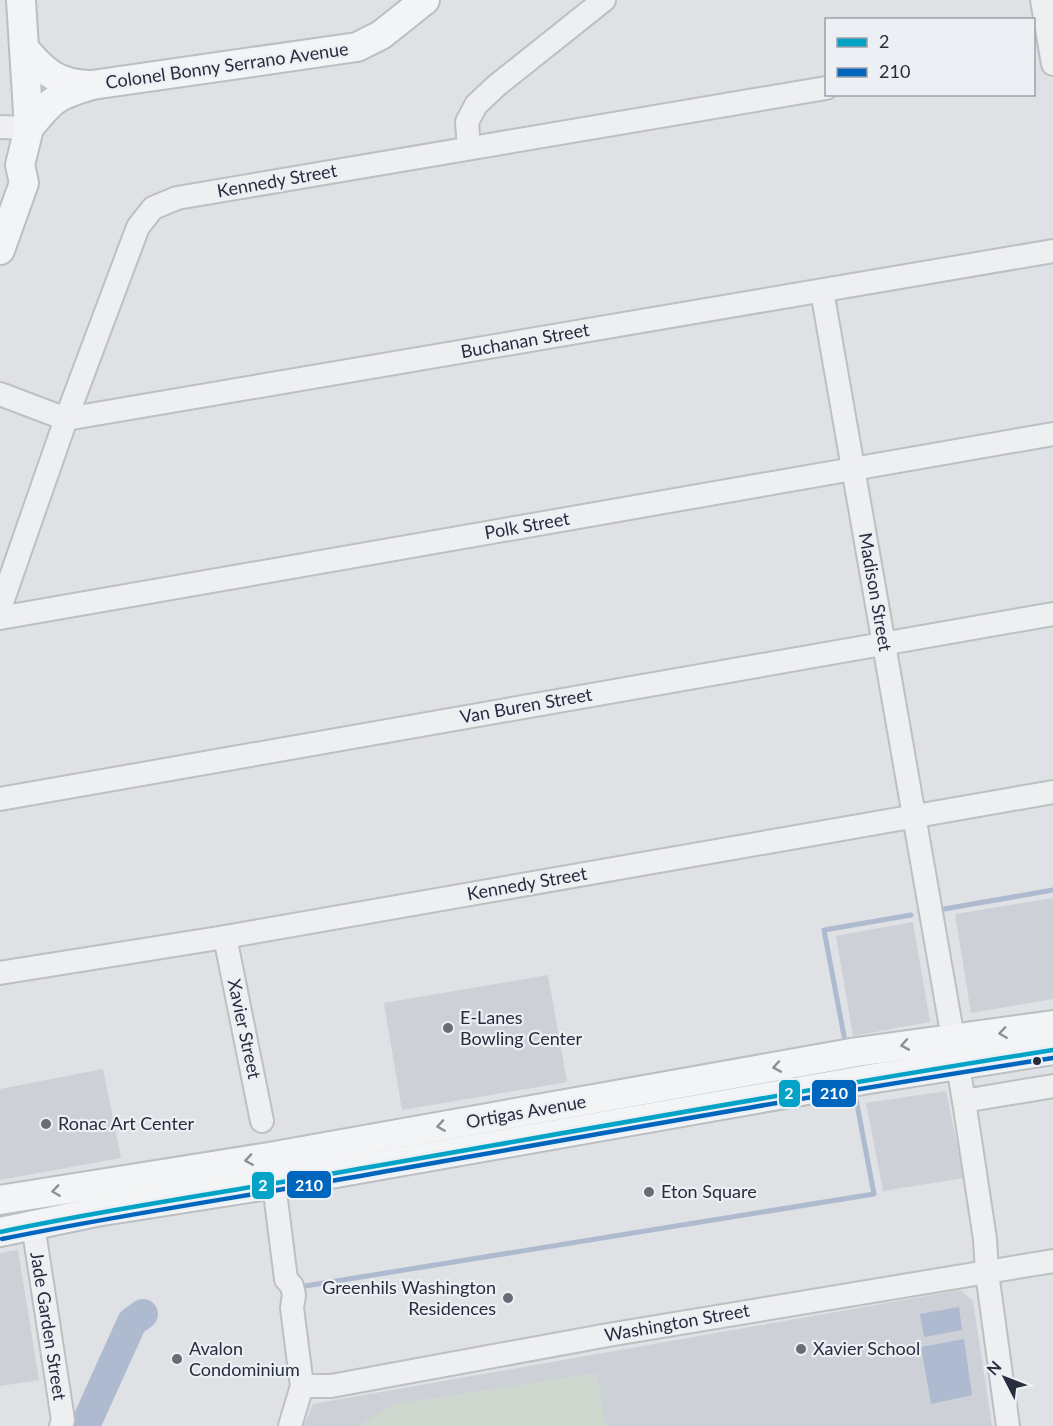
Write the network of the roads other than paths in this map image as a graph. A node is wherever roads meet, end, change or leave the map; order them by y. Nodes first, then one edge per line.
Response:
1 (21, 0) edge
2 (425, 0) edge
3 (604, 0) edge
4 (1042, 0) edge
5 (24, 48) junction
6 (1045, 53) edge
7 (92, 85) junction
8 (825, 88) edge
9 (0, 127) edge
10 (29, 128) junction
11 (469, 148) junction
12 (20, 165) junction
13 (0, 194) edge
14 (0, 249) edge
15 (1053, 251) edge
16 (822, 291) junction
17 (0, 394) edge
18 (66, 419) junction
19 (1053, 434) edge
20 (853, 470) junction
21 (0, 608) edge
22 (1053, 614) edge
23 (0, 618) edge
24 (885, 642) junction
25 (1053, 792) edge
26 (0, 799) edge
27 (914, 815) junction
28 (225, 937) junction
29 (0, 973) edge
30 (1053, 1025) edge
31 (1053, 1050) edge
32 (956, 1053) junction
33 (1053, 1086) edge
34 (964, 1101) junction
35 (262, 1121) dead end
36 (274, 1184) junction
37 (0, 1200) edge
38 (33, 1225) junction
39 (0, 1232) edge
40 (1053, 1261) edge
41 (987, 1273) junction
42 (302, 1386) junction
43 (61, 1426) edge
44 (290, 1426) edge
45 (1008, 1426) edge

1 - 5 main road
2 - 7 main road, Colonel Bonny Serrano Avenue
3 - 11 street
4 - 6 street
5 - 7 main road
5 - 10 main road
7 - 10 main road, Colonel Bonny Serrano Avenue
8 - 11 street, Kennedy Street
9 - 10 street
10 - 12 main road
11 - 18 street, Kennedy Street
12 - 13 main road
12 - 14 main road
15 - 16 street, Buchanan Street
16 - 18 street, Buchanan Street
16 - 20 street, Madison Street
17 - 18 street
18 - 21 street, Kennedy Street
19 - 20 street, Polk Street
20 - 23 street, Polk Street
20 - 24 street, Madison Street
22 - 24 street, Van Buren Street
24 - 26 street, Van Buren Street
24 - 27 street, Madison Street
25 - 27 street, Kennedy Street
27 - 28 street, Kennedy Street
27 - 32 street, Madison Street
28 - 29 street, Kennedy Street
28 - 35 street, Xavier Street
30 -> 32 main road, Ortigas Avenue
31 - 32 main road, Ortigas Avenue
32 - 34 street, Madison Street
32 - 36 main road, Ortigas Avenue
32 -> 37 main road, Ortigas Avenue
33 - 34 street
34 - 41 street, Madison Street
36 - 38 main road, Ortigas Avenue
36 - 42 street
38 - 39 main road, Ortigas Avenue
38 - 43 street, Jade Garden Street
40 - 41 street, Washington Street
41 - 42 street, Washington Street
41 - 45 street, Madison Street
42 - 44 street

